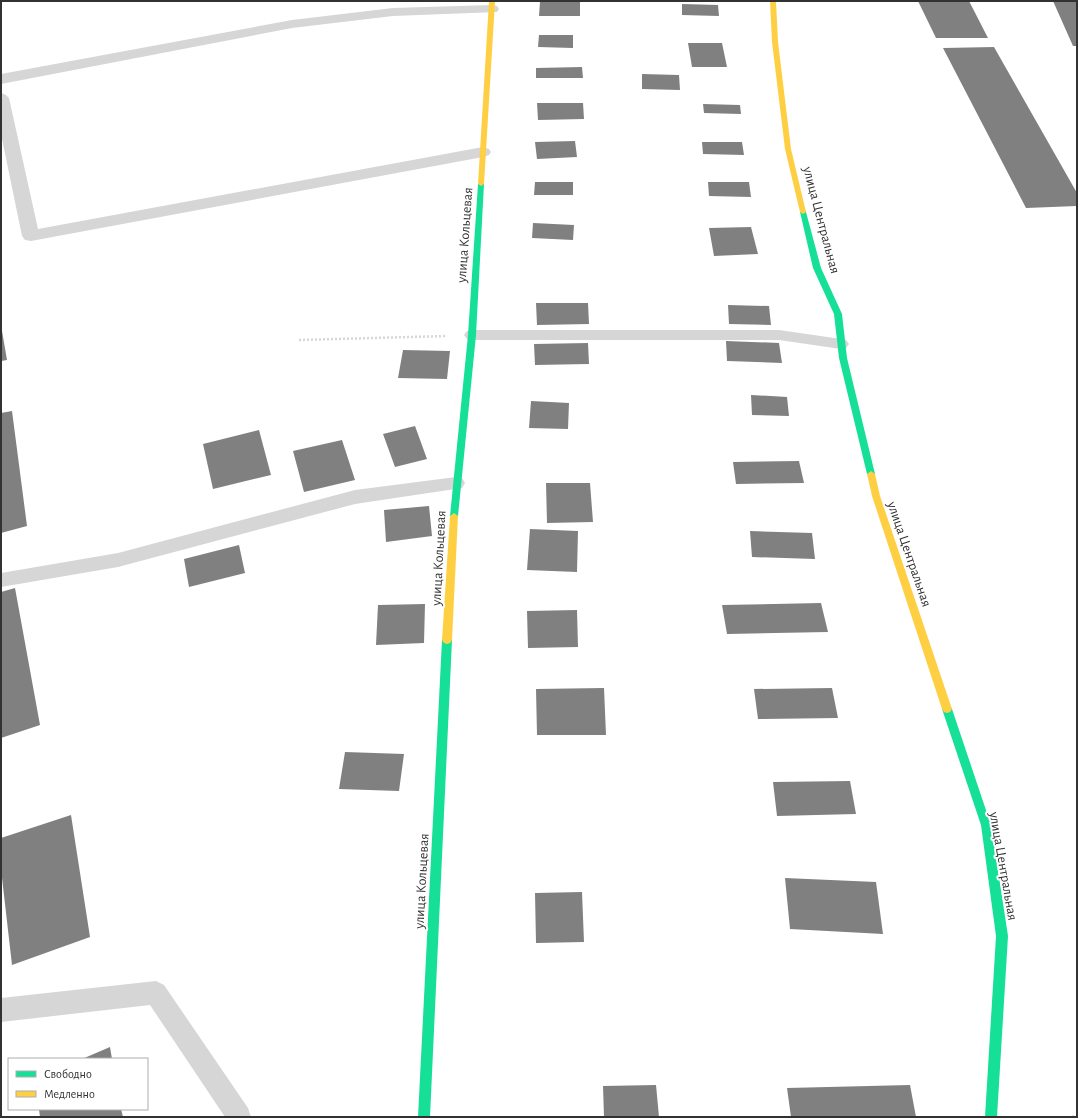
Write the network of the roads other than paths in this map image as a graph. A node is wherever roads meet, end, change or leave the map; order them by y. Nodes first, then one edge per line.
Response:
1 (773, 1) edge
2 (492, 5) edge
3 (1, 79) edge
4 (1, 98) edge
5 (483, 152) junction
6 (472, 335) junction
7 (841, 344) junction
8 (456, 483) junction
9 (1, 580) edge
10 (1, 1010) edge
11 (239, 1117) edge
12 (424, 1117) edge
13 (991, 1117) edge

1 - 7 street, улица Центральная
2 - 3 street
2 - 5 street, улица Кольцевая
4 - 5 street
5 - 6 street, улица Кольцевая
6 - 7 lane
6 - 8 street, улица Кольцевая
7 - 13 street, улица Центральная
8 - 9 lane
8 - 12 street, улица Кольцевая
10 - 11 lane

